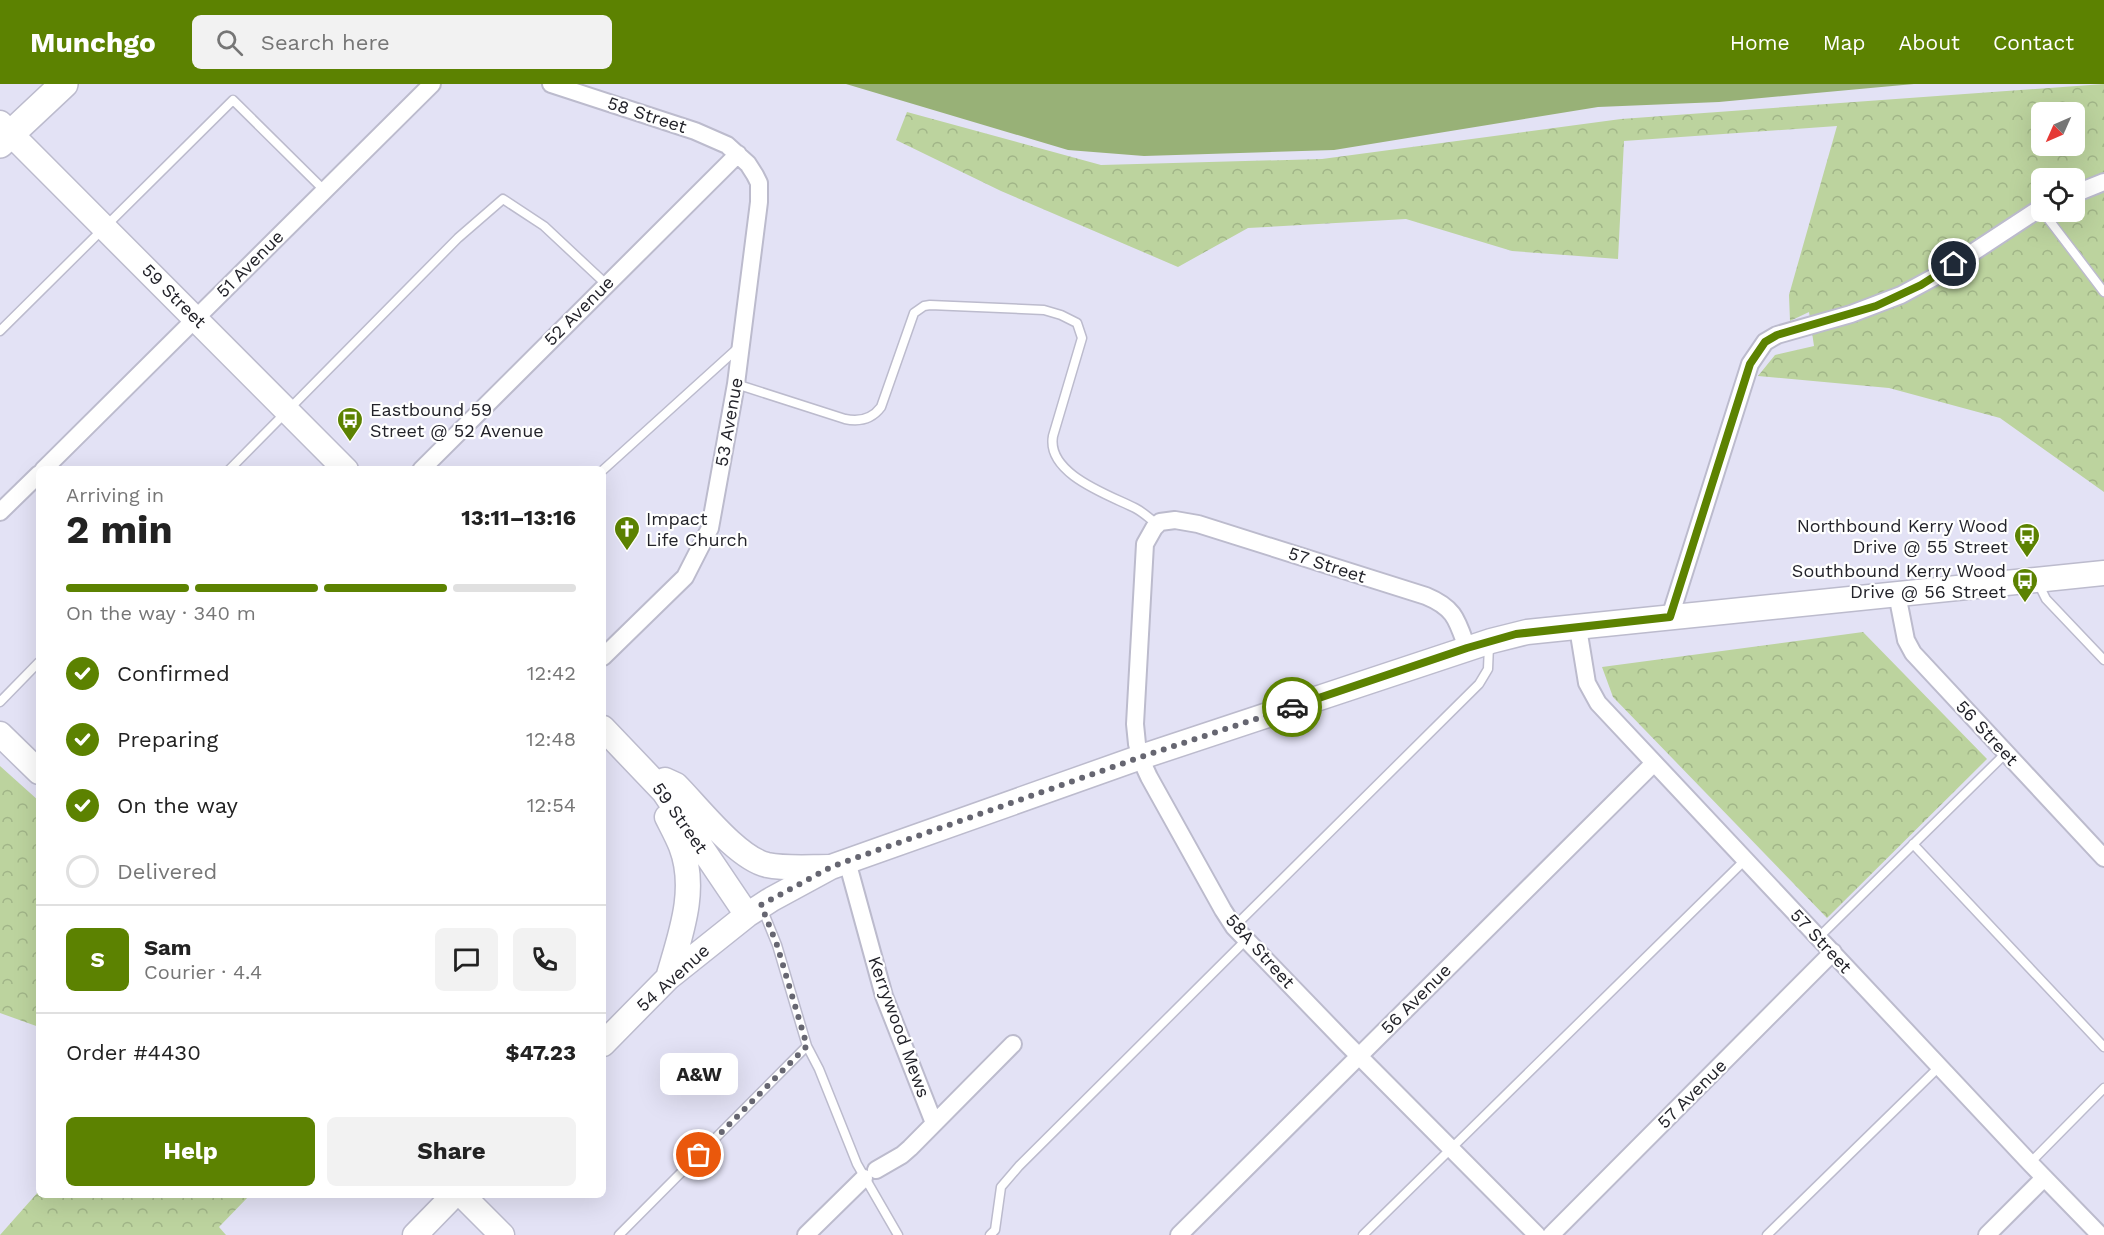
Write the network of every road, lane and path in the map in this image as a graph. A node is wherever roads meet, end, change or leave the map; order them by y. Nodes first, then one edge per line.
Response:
1 (64, 84) edge
2 (432, 84) edge
3 (551, 84) edge
4 (4, 134) edge
5 (738, 154) junction
6 (2104, 182) edge
7 (324, 190) junction
8 (2085, 190) edge
9 (2031, 215) edge
10 (2051, 222) edge
11 (105, 227) junction
12 (606, 284) junction
13 (2104, 292) edge
14 (196, 319) junction
15 (0, 331) edge
16 (740, 347) junction
17 (736, 384) junction
18 (288, 410) junction
19 (47, 466) edge
20 (233, 466) edge
21 (342, 466) edge
22 (425, 466) edge
23 (606, 467) edge
24 (36, 477) edge
25 (0, 512) edge
26 (1159, 523) junction
27 (2104, 573) edge
28 (2037, 580) junction
29 (1897, 594) junction
30 (1670, 617) junction
31 (1578, 628) junction
32 (1478, 645) junction
33 (606, 654) edge
34 (2104, 660) edge
35 (36, 665) edge
36 (0, 702) edge
37 (606, 731) edge
38 (0, 734) edge
39 (2006, 753) junction
40 (1141, 757) junction
41 (1654, 763) junction
42 (36, 769) edge
43 (644, 769) junction
44 (1912, 844) junction
45 (2104, 858) edge
46 (1745, 860) junction
47 (839, 864) junction
48 (754, 910) junction
49 (1234, 927) junction
50 (1819, 938) junction
51 (1246, 940) junction
52 (1833, 952) junction
53 (668, 978) junction
54 (606, 1041) edge
55 (1013, 1044) dead end
56 (807, 1046) junction
57 (2104, 1047) edge
58 (1359, 1056) junction
59 (1940, 1066) junction
60 (2104, 1088) edge
61 (934, 1123) junction
62 (1451, 1148) junction
63 (2030, 1163) junction
64 (870, 1174) junction
65 (2044, 1178) junction
66 (451, 1198) edge
67 (465, 1198) edge
68 (415, 1235) edge
69 (502, 1235) edge
70 (619, 1235) edge
71 (806, 1235) edge
72 (898, 1235) edge
73 (990, 1235) edge
74 (1179, 1235) edge
75 (1363, 1235) edge
76 (1538, 1235) edge
77 (1551, 1235) edge
78 (1767, 1235) edge
79 (1987, 1235) edge
80 (2100, 1235) edge

1 - 4 main road
2 - 7 street, 51 Avenue
3 - 5 street, 58 Street
4 - 11 street, 59 Street
5 - 12 street, 52 Avenue
5 - 16 street, 53 Avenue
6 - 8 street
7 - 11 lane
7 - 14 street, 51 Avenue
9 - 30 street
10 - 13 lane
11 - 14 street, 59 Street
11 - 15 lane
12 - 18 lane
12 - 22 street, 52 Avenue
14 - 18 street, 59 Street
14 - 19 street, 51 Avenue
16 - 17 street, 53 Avenue
16 - 23 lane
17 - 26 lane
17 - 33 street, 53 Avenue
18 - 20 lane
18 - 21 street, 59 Street
24 - 25 street
26 - 32 street, 57 Street
26 - 40 street, 58A Street
27 - 28 street
28 - 29 street
28 - 34 lane
29 - 30 street
29 - 39 street, 56 Street
30 - 31 street
31 - 32 street
31 - 41 street, 57 Street
32 - 40 street
32 - 49 lane
35 - 36 lane
37 - 43 street, 59 Street
38 - 42 street
39 - 44 lane
39 - 45 street, 56 Street
40 - 47 street
40 - 49 street, 58A Street
41 - 46 street, 57 Street
41 - 58 street, 56 Avenue
43 - 47 street
43 - 48 street, 59 Street
43 - 53 street
44 - 50 lane
44 - 57 lane
46 - 50 street, 57 Street
46 - 62 lane
47 - 48 street, 54 Avenue
47 - 61 street, Kerrywood Mews
48 - 53 street, 54 Avenue
48 - 56 lane
49 - 51 street, 58A Street
50 - 52 street, 57 Street
51 - 58 street, 58A Street
51 - 73 lane
52 - 59 street, 57 Street
52 - 77 street, 57 Avenue
53 - 54 street, 54 Avenue
55 - 61 street, Kerrywood Mews
56 - 64 lane
56 - 70 lane
58 - 62 street, 58A Street
58 - 74 street, 56 Avenue
59 - 63 street, 57 Street
59 - 78 lane
60 - 63 lane
61 - 64 street, Kerrywood Mews
62 - 75 lane
62 - 76 street, 58A Street
63 - 65 street, 57 Street
64 - 71 street, Kerrywood Mews
64 - 72 lane
65 - 79 street
65 - 80 street, 57 Street
66 - 68 street
67 - 69 street

